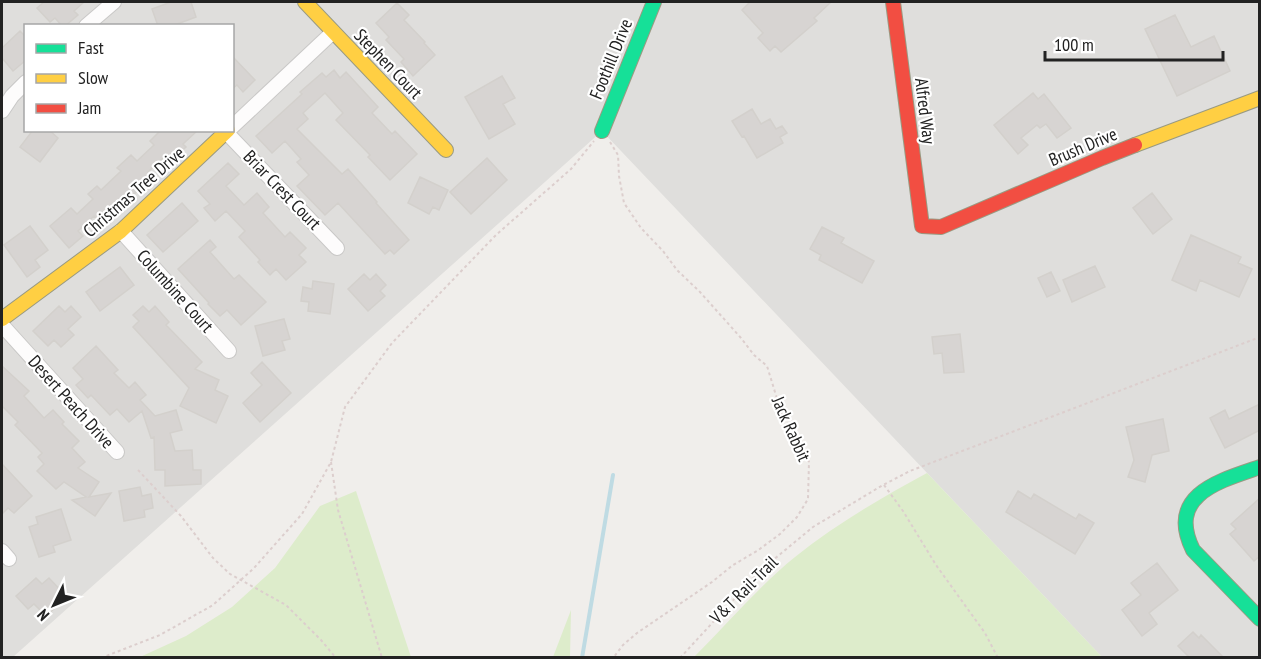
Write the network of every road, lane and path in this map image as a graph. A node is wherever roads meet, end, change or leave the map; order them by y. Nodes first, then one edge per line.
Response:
1 (113, 2) edge
2 (304, 2) edge
3 (654, 2) edge
4 (893, 2) edge
5 (88, 24) edge
6 (333, 32) junction
7 (24, 83) edge
8 (7, 91) edge
9 (1260, 98) edge
10 (2, 111) edge
11 (234, 125) edge
12 (602, 130) junction
13 (227, 132) edge
14 (231, 132) edge
15 (446, 150) dead end
16 (922, 226) joint
17 (121, 231) junction
18 (337, 248) dead end
19 (2, 319) edge
20 (2, 325) edge
21 (1260, 337) edge
22 (229, 351) dead end
23 (117, 452) dead end
24 (331, 462) junction
25 (1260, 467) edge
26 (138, 470) dead end
27 (884, 485) junction
28 (241, 580) junction
29 (1260, 619) edge
30 (101, 657) edge
31 (336, 657) edge
32 (382, 657) edge
33 (613, 657) edge
34 (680, 657) edge
35 (998, 657) edge

1 - 5 street
2 - 6 street, Stephen Court
3 - 12 street, Foothill Drive
4 - 16 street, Alfred Way
6 - 11 street, Christmas Tree Drive
6 - 15 street, Stephen Court
7 - 8 street
8 - 10 street
9 - 16 street, Brush Drive
12 - 24 path
12 - 33 path, Jack Rabbit
13 - 17 street, Christmas Tree Drive
14 - 18 street, Briar Crest Court
17 - 19 street, Christmas Tree Drive
17 - 22 street, Columbine Court
20 - 23 street, Desert Peach Drive
21 - 27 path, V&T Rail-Trail
24 - 28 path
24 - 32 path
25 - 29 street
26 - 28 path
27 - 34 path, V&T Rail-Trail
27 - 35 path
28 - 30 path
28 - 31 path

